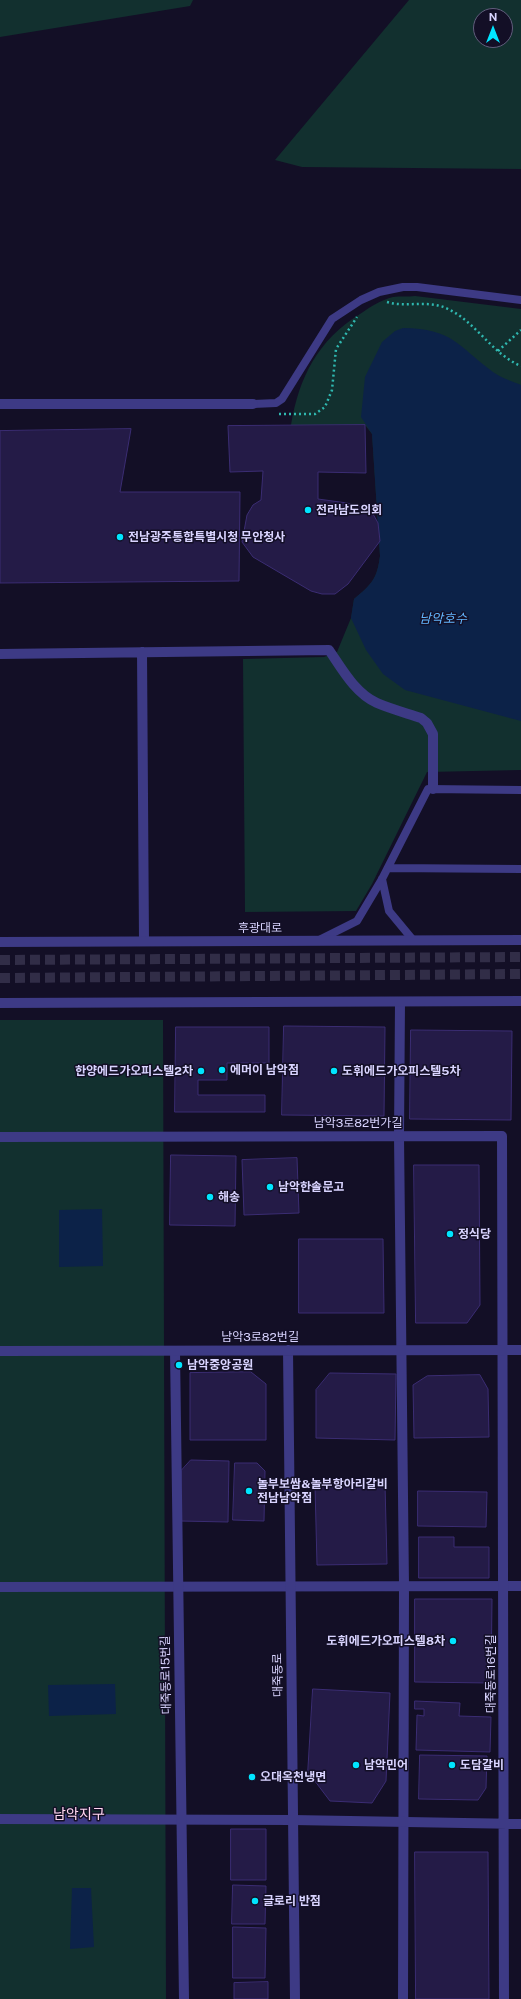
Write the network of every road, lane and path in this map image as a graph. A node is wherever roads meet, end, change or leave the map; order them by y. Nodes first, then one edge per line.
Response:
1 (376, 293) junction
2 (521, 300) edge
3 (358, 302) junction
4 (521, 330) edge
5 (498, 351) junction
6 (521, 366) edge
7 (276, 403) junction
8 (0, 404) edge
9 (253, 404) joint
10 (142, 652) junction
11 (0, 654) edge
12 (433, 789) junction
13 (521, 790) edge
14 (388, 868) junction
15 (521, 869) edge
16 (382, 879) junction
17 (413, 940) junction
18 (521, 940) edge
19 (318, 941) junction
20 (0, 942) edge
21 (144, 942) junction
22 (521, 1001) edge
23 (400, 1002) junction
24 (0, 1003) edge
25 (399, 1136) junction
26 (0, 1137) edge
27 (288, 1350) junction
28 (402, 1350) junction
29 (503, 1350) junction
30 (521, 1350) edge
31 (0, 1351) edge
32 (175, 1351) junction
33 (404, 1586) junction
34 (504, 1586) junction
35 (521, 1586) edge
36 (0, 1587) edge
37 (178, 1587) junction
38 (290, 1587) junction
39 (0, 1819) edge
40 (181, 1819) junction
41 (293, 1820) junction
42 (404, 1822) junction
43 (504, 1824) junction
44 (521, 1824) edge
45 (184, 1999) edge
46 (295, 1999) edge
47 (403, 1999) edge
48 (504, 1999) edge

1 - 2 lane
1 - 3 lane
1 - 5 path
3 - 7 lane
3 - 7 path
4 - 5 path
5 - 6 path
7 - 9 lane
8 - 9 street
10 - 11 street
10 - 12 street
10 - 21 street
12 - 13 lane
12 - 14 lane
14 - 15 lane
14 - 16 lane
16 - 17 lane
16 - 19 lane
17 - 18 street, 후광대로
17 - 19 street, 후광대로
19 - 21 street, 후광대로
20 - 21 street, 후광대로
22 - 23 street
23 - 24 street
23 - 25 street
25 - 26 street, 남악3로82번가길
25 - 28 street
25 - 29 street, 남악3로82번가길
27 - 28 street, 남악3로82번길
27 - 32 street, 남악3로82번길
27 - 38 street, 대죽동로
28 - 29 street, 남악3로82번길
28 - 33 street
29 - 30 street, 남악3로82번길
29 - 34 street, 대죽동로16번길
31 - 32 street, 남악3로82번길
32 - 37 street, 대죽동로15번길
33 - 34 street
33 - 38 street
33 - 42 street
34 - 35 street
34 - 43 street, 대죽동로16번길
36 - 37 street
37 - 38 street
37 - 40 street, 대죽동로15번길
38 - 41 street, 대죽동로
39 - 40 street
40 - 41 street
40 - 45 street, 대죽동로15번길
41 - 42 street
41 - 46 street, 대죽동로
42 - 43 street
42 - 47 street
43 - 44 street
43 - 48 street, 대죽동로16번길

